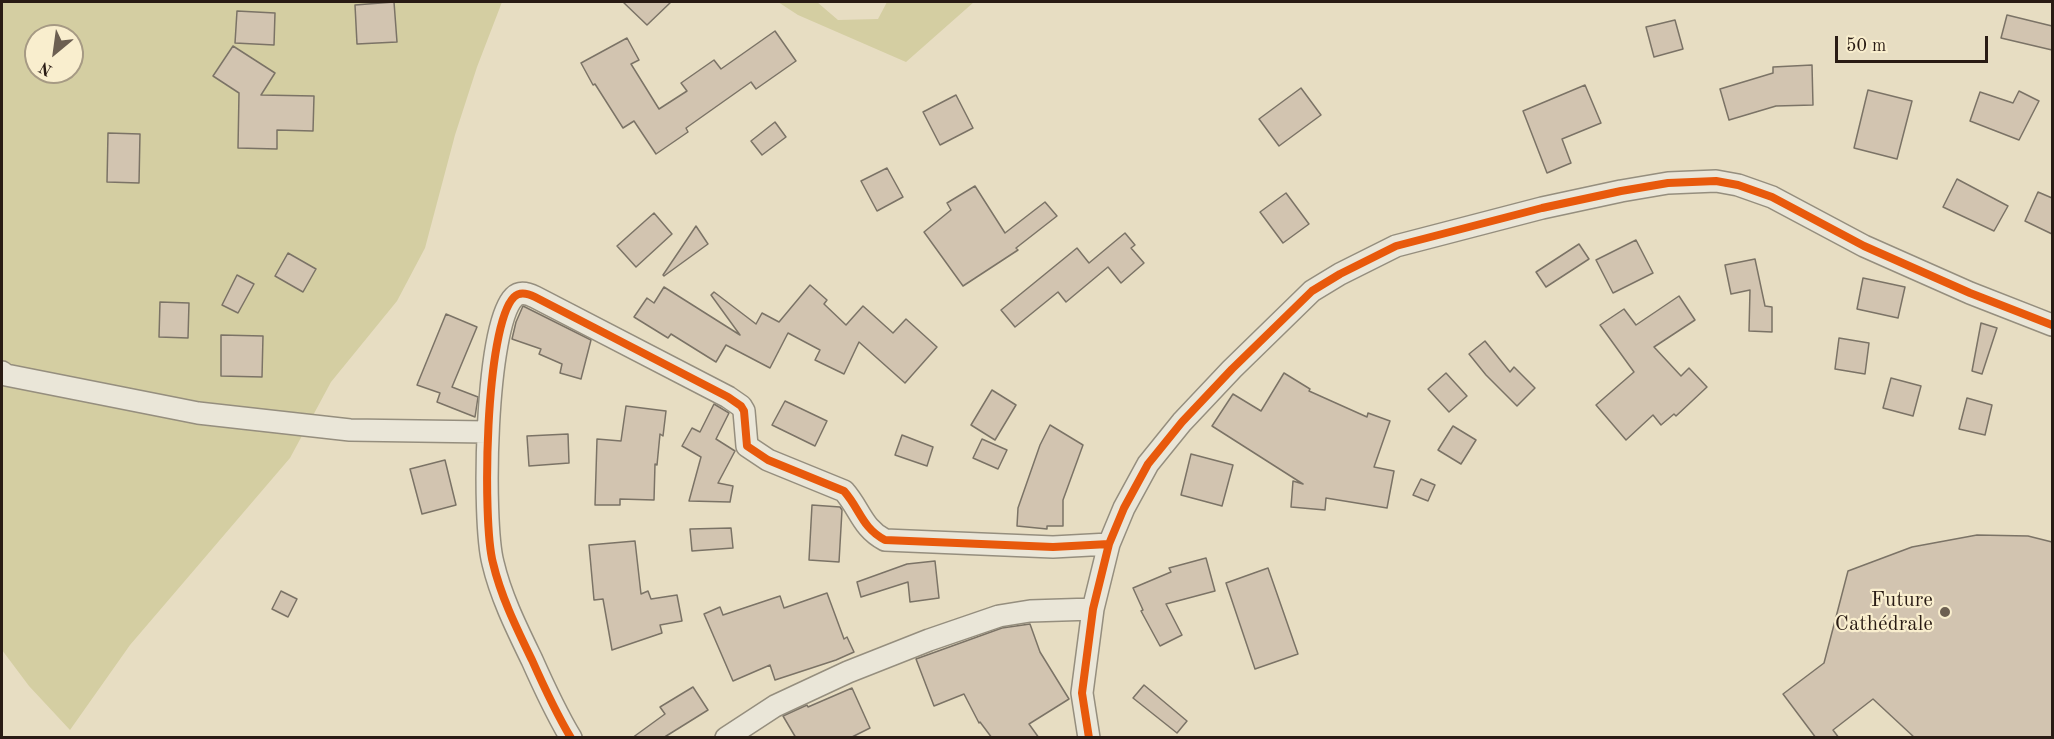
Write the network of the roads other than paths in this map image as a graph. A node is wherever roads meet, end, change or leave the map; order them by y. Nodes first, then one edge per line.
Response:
1 (2052, 326) edge
2 (2, 372) edge
3 (487, 432) junction
4 (1109, 544) junction
5 (1093, 609) junction
6 (571, 738) edge
7 (726, 738) edge
8 (1089, 738) edge

1 - 4 street
2 - 3 street
3 - 4 street
3 - 6 street
4 - 5 street
5 - 7 street
5 - 8 street

